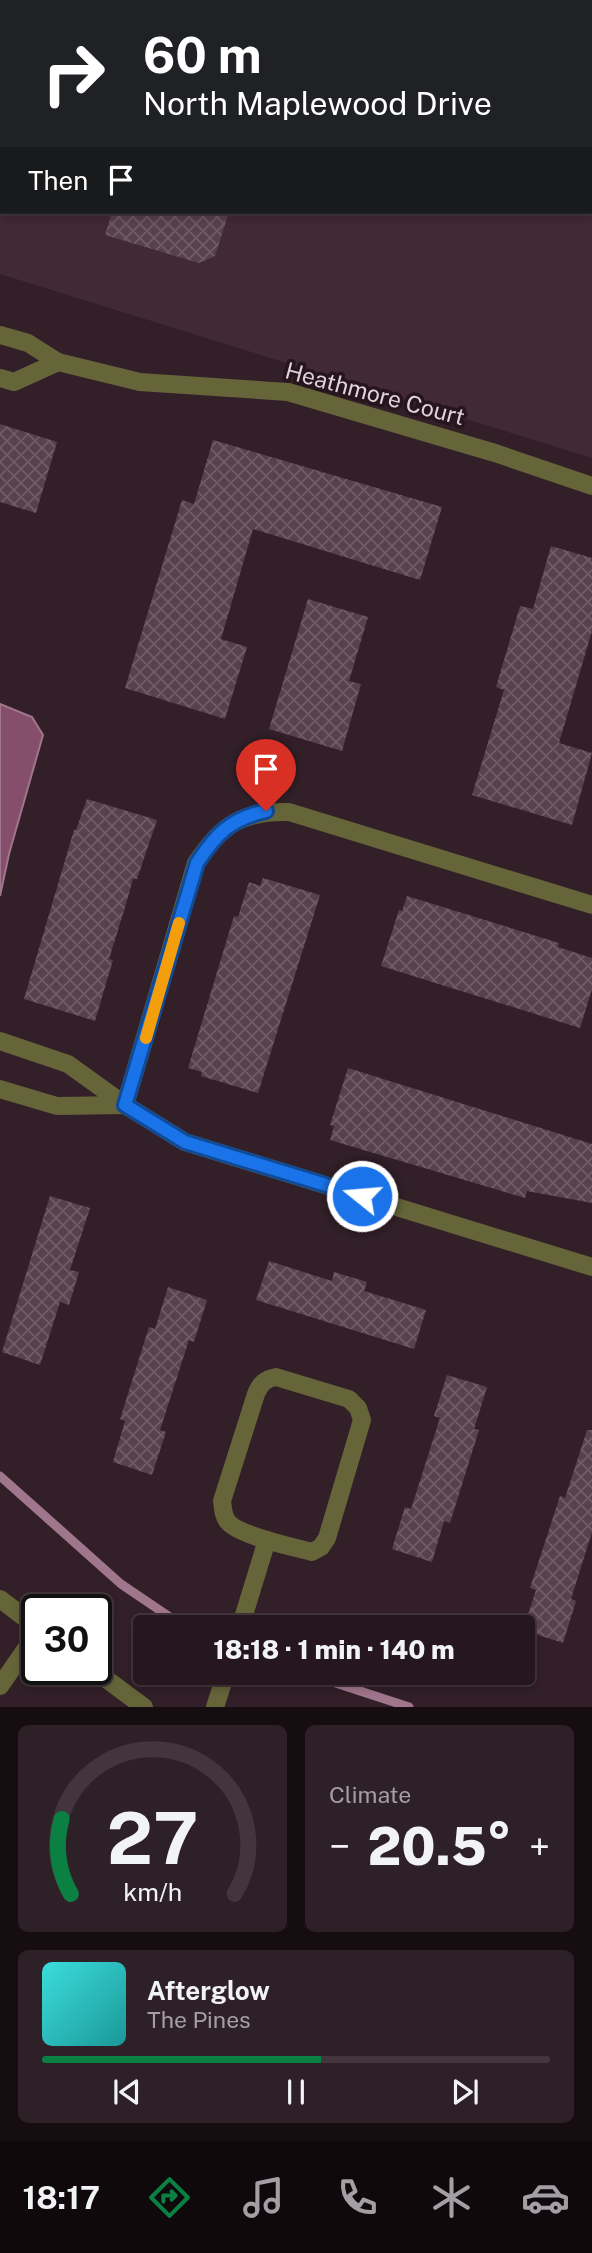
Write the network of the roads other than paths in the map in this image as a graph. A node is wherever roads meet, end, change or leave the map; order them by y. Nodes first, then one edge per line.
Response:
1 (0, 335) edge
2 (58, 362) junction
3 (0, 378) edge
4 (592, 486) edge
5 (592, 905) edge
6 (0, 1041) edge
7 (0, 1089) edge
8 (125, 1105) junction
9 (592, 1267) edge
10 (267, 1541) junction
11 (0, 1599) edge
12 (21, 1615) edge
13 (244, 1615) edge
14 (21, 1656) edge
15 (112, 1683) edge
16 (222, 1685) edge
17 (0, 1686) edge
18 (144, 1707) edge
19 (215, 1707) edge

1 - 2 street, Heathmore Court
2 - 3 street
2 - 4 street, Heathmore Court
5 - 8 street
6 - 8 street
7 - 8 street
8 - 9 street
10 - 10 street
10 - 13 street
11 - 12 street
14 - 17 street
15 - 18 street
16 - 19 street

